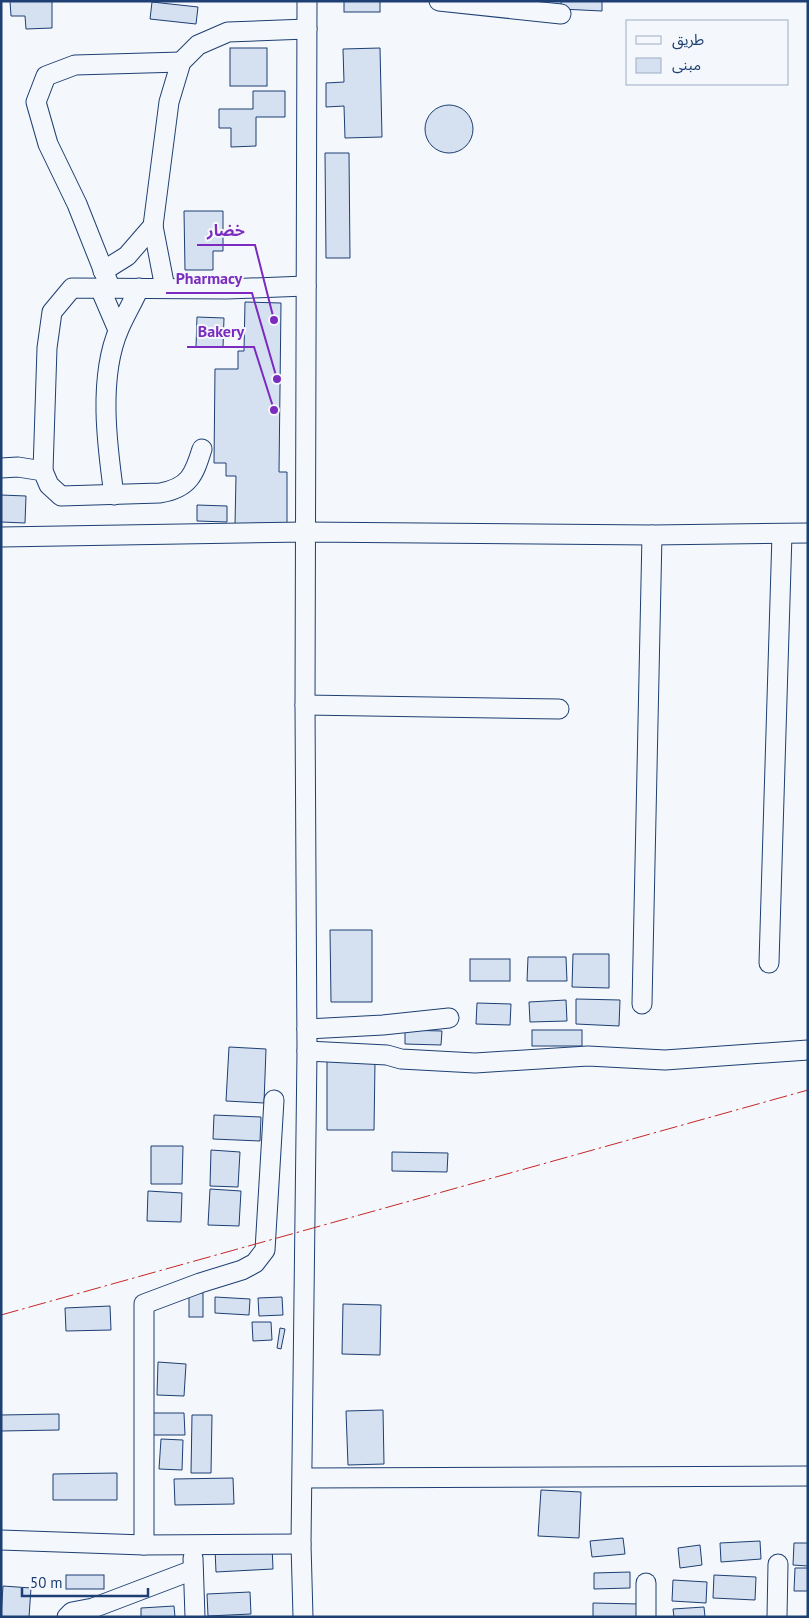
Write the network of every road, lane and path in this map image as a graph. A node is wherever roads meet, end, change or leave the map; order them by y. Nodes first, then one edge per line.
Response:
1 (307, 1) edge
2 (439, 1) edge
3 (560, 14) dead end
4 (307, 29) junction
5 (181, 62) junction
6 (153, 226) junction
7 (105, 282) junction
8 (306, 286) junction
9 (139, 288) junction
10 (165, 288) junction
11 (118, 330) junction
12 (202, 448) dead end
13 (1, 468) edge
14 (44, 471) junction
15 (114, 495) junction
16 (305, 532) junction
17 (808, 533) edge
18 (782, 534) junction
19 (652, 535) junction
20 (1, 537) edge
21 (304, 705) junction
22 (559, 709) dead end
23 (769, 963) dead end
24 (642, 1004) dead end
25 (449, 1018) dead end
26 (307, 1029) junction
27 (808, 1050) edge
28 (307, 1051) junction
29 (274, 1100) dead end
30 (808, 1476) edge
31 (303, 1478) junction
32 (1, 1540) edge
33 (301, 1544) junction
34 (144, 1545) junction
35 (193, 1545) junction
36 (778, 1564) dead end
37 (193, 1570) junction
38 (646, 1583) dead end
39 (67, 1617) edge
40 (195, 1617) edge
41 (303, 1617) edge
42 (646, 1617) edge
43 (777, 1617) edge

1 - 4 street
2 - 3 street
4 - 5 street
4 - 8 street
5 - 6 street
5 - 7 street
6 - 7 street
6 - 10 street
7 - 9 street
7 - 11 street
7 - 14 street
8 - 10 street
8 - 16 street
9 - 10 street
9 - 11 street
11 - 15 street
12 - 15 street
13 - 14 street
14 - 15 street
16 - 19 street
16 - 20 street
16 - 21 street
17 - 18 street
18 - 19 street
18 - 23 street
19 - 24 street
21 - 22 street
21 - 26 street
25 - 26 street
26 - 28 street
27 - 28 street
28 - 31 street
29 - 34 street
30 - 31 street
31 - 33 street
32 - 34 street
33 - 35 street
33 - 41 street
34 - 35 street
35 - 37 street
36 - 43 street
37 - 39 street
37 - 40 street
38 - 42 street

